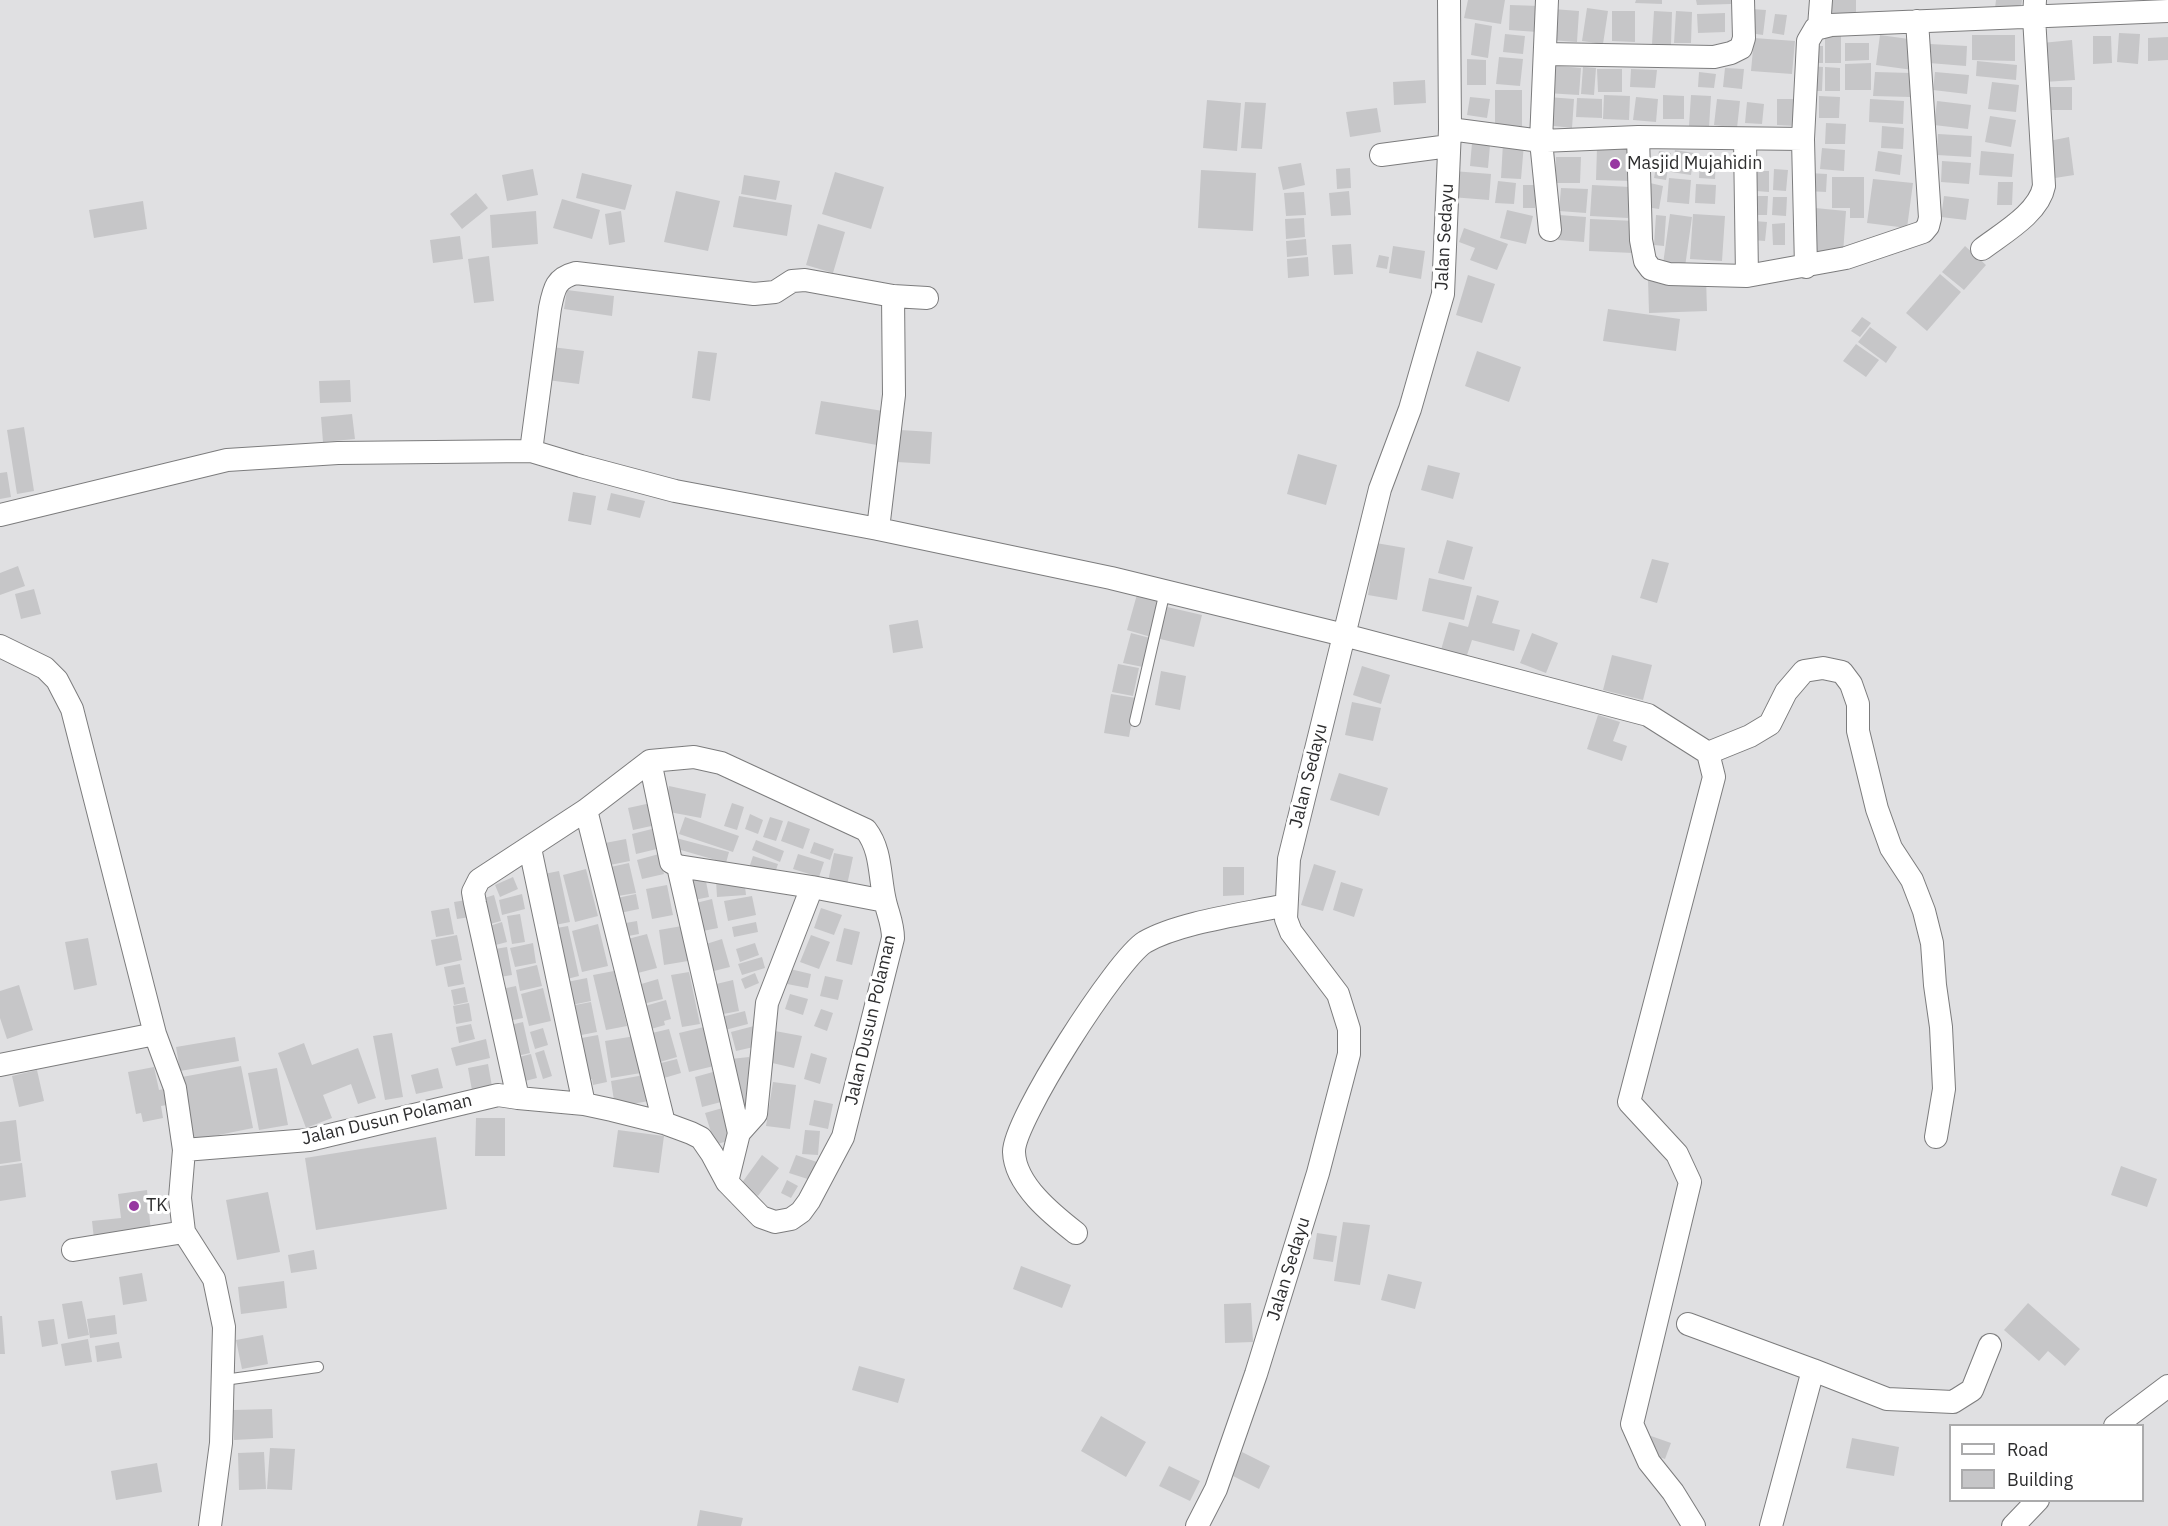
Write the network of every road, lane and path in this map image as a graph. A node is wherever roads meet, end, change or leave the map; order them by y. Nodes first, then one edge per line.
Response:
1 (1449, 0) edge
2 (1547, 0) edge
3 (1743, 0) edge
4 (1821, 0) edge
5 (2034, 8) edge
6 (2154, 8) edge
7 (1917, 21) junction
8 (1819, 27) junction
9 (1545, 54) junction
10 (1450, 137) junction
11 (1638, 137) junction
12 (1803, 139) junction
13 (1745, 140) junction
14 (1541, 141) junction
15 (1381, 155) dead end
16 (1550, 230) dead end
17 (1982, 249) dead end
18 (1806, 267) junction
19 (1747, 276) junction
20 (893, 296) junction
21 (927, 298) dead end
22 (531, 451) junction
23 (0, 515) edge
24 (878, 529) junction
25 (1165, 591) junction
26 (1344, 635) junction
27 (0, 646) edge
28 (1135, 721) dead end
29 (1708, 753) junction
30 (650, 761) junction
31 (586, 810) junction
32 (530, 848) junction
33 (678, 866) junction
34 (812, 887) junction
35 (885, 901) junction
36 (1286, 905) junction
37 (155, 1034) junction
38 (1, 1062) edge
39 (518, 1098) junction
40 (584, 1104) junction
41 (664, 1122) junction
42 (739, 1133) junction
43 (1936, 1137) dead end
44 (184, 1150) junction
45 (727, 1182) junction
46 (184, 1232) junction
47 (1076, 1233) dead end
48 (73, 1250) dead end
49 (1688, 1324) dead end
50 (1990, 1345) dead end
51 (318, 1367) dead end
52 (1813, 1370) junction
53 (224, 1380) junction
54 (2168, 1386) edge
55 (2116, 1424) edge
56 (2036, 1502) edge
57 (210, 1526) edge
58 (1197, 1526) edge
59 (1694, 1526) edge
60 (1771, 1526) edge
61 (2013, 1526) edge

1 - 10 street, Jalan Sedayu
2 - 9 street
3 - 9 street
4 - 8 street
5 - 6 street
5 - 7 street
5 - 17 street
7 - 8 street
7 - 18 street
8 - 12 street
9 - 14 street
10 - 14 street
10 - 15 street
10 - 26 street, Jalan Sedayu
11 - 13 street
11 - 14 street
11 - 19 street
12 - 13 street
12 - 18 street
13 - 19 street
14 - 16 street
18 - 19 street
20 - 21 street
20 - 22 street
20 - 24 street
22 - 23 street
22 - 24 street
24 - 25 street
25 - 26 street
25 - 28 lane
26 - 29 street
26 - 36 street, Jalan Sedayu
27 - 37 street
29 - 43 street
29 - 59 street
30 - 31 street
30 - 33 street
30 - 35 street, Jalan Dusun Polaman
31 - 32 street
31 - 41 street
32 - 39 street
32 - 40 street
33 - 34 street
33 - 42 street
34 - 35 street
34 - 42 street
35 - 45 street, Jalan Dusun Polaman
36 - 47 street
36 - 58 street, Jalan Sedayu
37 - 38 street
37 - 44 street
39 - 40 street, Jalan Dusun Polaman
39 - 44 street, Jalan Dusun Polaman
40 - 41 street, Jalan Dusun Polaman
41 - 45 street, Jalan Dusun Polaman
42 - 45 street
44 - 46 street
46 - 48 street
46 - 53 street
49 - 52 street
50 - 52 street
51 - 53 lane
52 - 60 street
53 - 57 street
54 - 55 street
56 - 61 street

